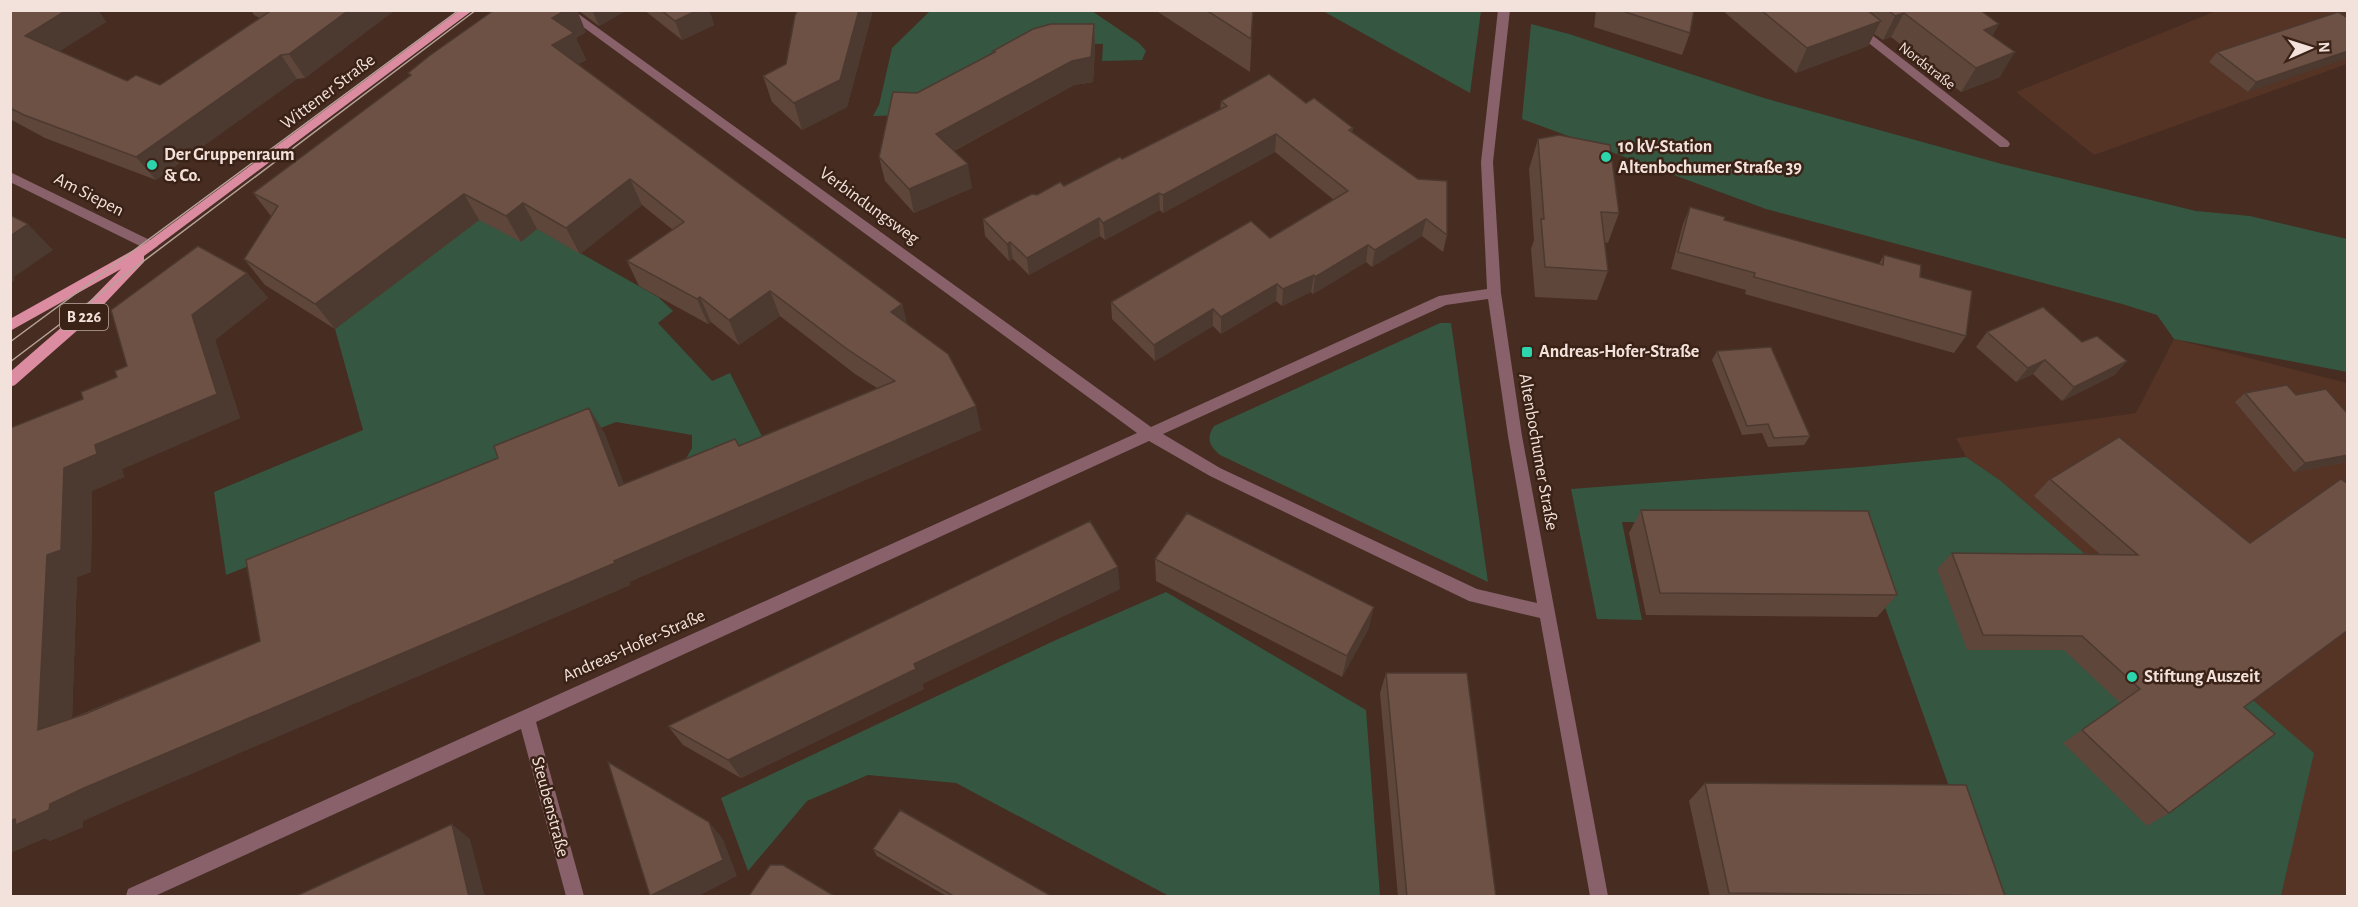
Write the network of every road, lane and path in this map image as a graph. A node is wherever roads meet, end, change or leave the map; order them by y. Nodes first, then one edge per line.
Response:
1 (468, 10) edge
2 (565, 10) edge
3 (1832, 10) edge
4 (1504, 11) edge
5 (2004, 144) dead end
6 (10, 176) edge
7 (151, 246) junction
8 (1494, 293) junction
9 (10, 326) edge
10 (10, 381) edge
11 (1150, 434) junction
12 (1547, 612) junction
13 (526, 717) junction
14 (135, 897) edge
15 (574, 897) edge
16 (1599, 897) edge

1 - 7 main road, Wittener Straße / B 226
2 - 11 street, Verbindungsweg
3 - 5 street, Nordstraße
4 - 8 street, Altenbochumer Straße
6 - 7 street, Am Siepen
7 - 9 main road, Wittener Straße / B 226
7 - 10 main road, Wittener Straße / B 226
8 - 11 street, Andreas-Hofer-Straße
8 - 12 street, Altenbochumer Straße
11 - 12 street
11 - 13 street, Andreas-Hofer-Straße
12 - 16 street, Altenbochumer Straße
13 - 14 street, Andreas-Hofer-Straße
13 - 15 street, Steubenstraße

